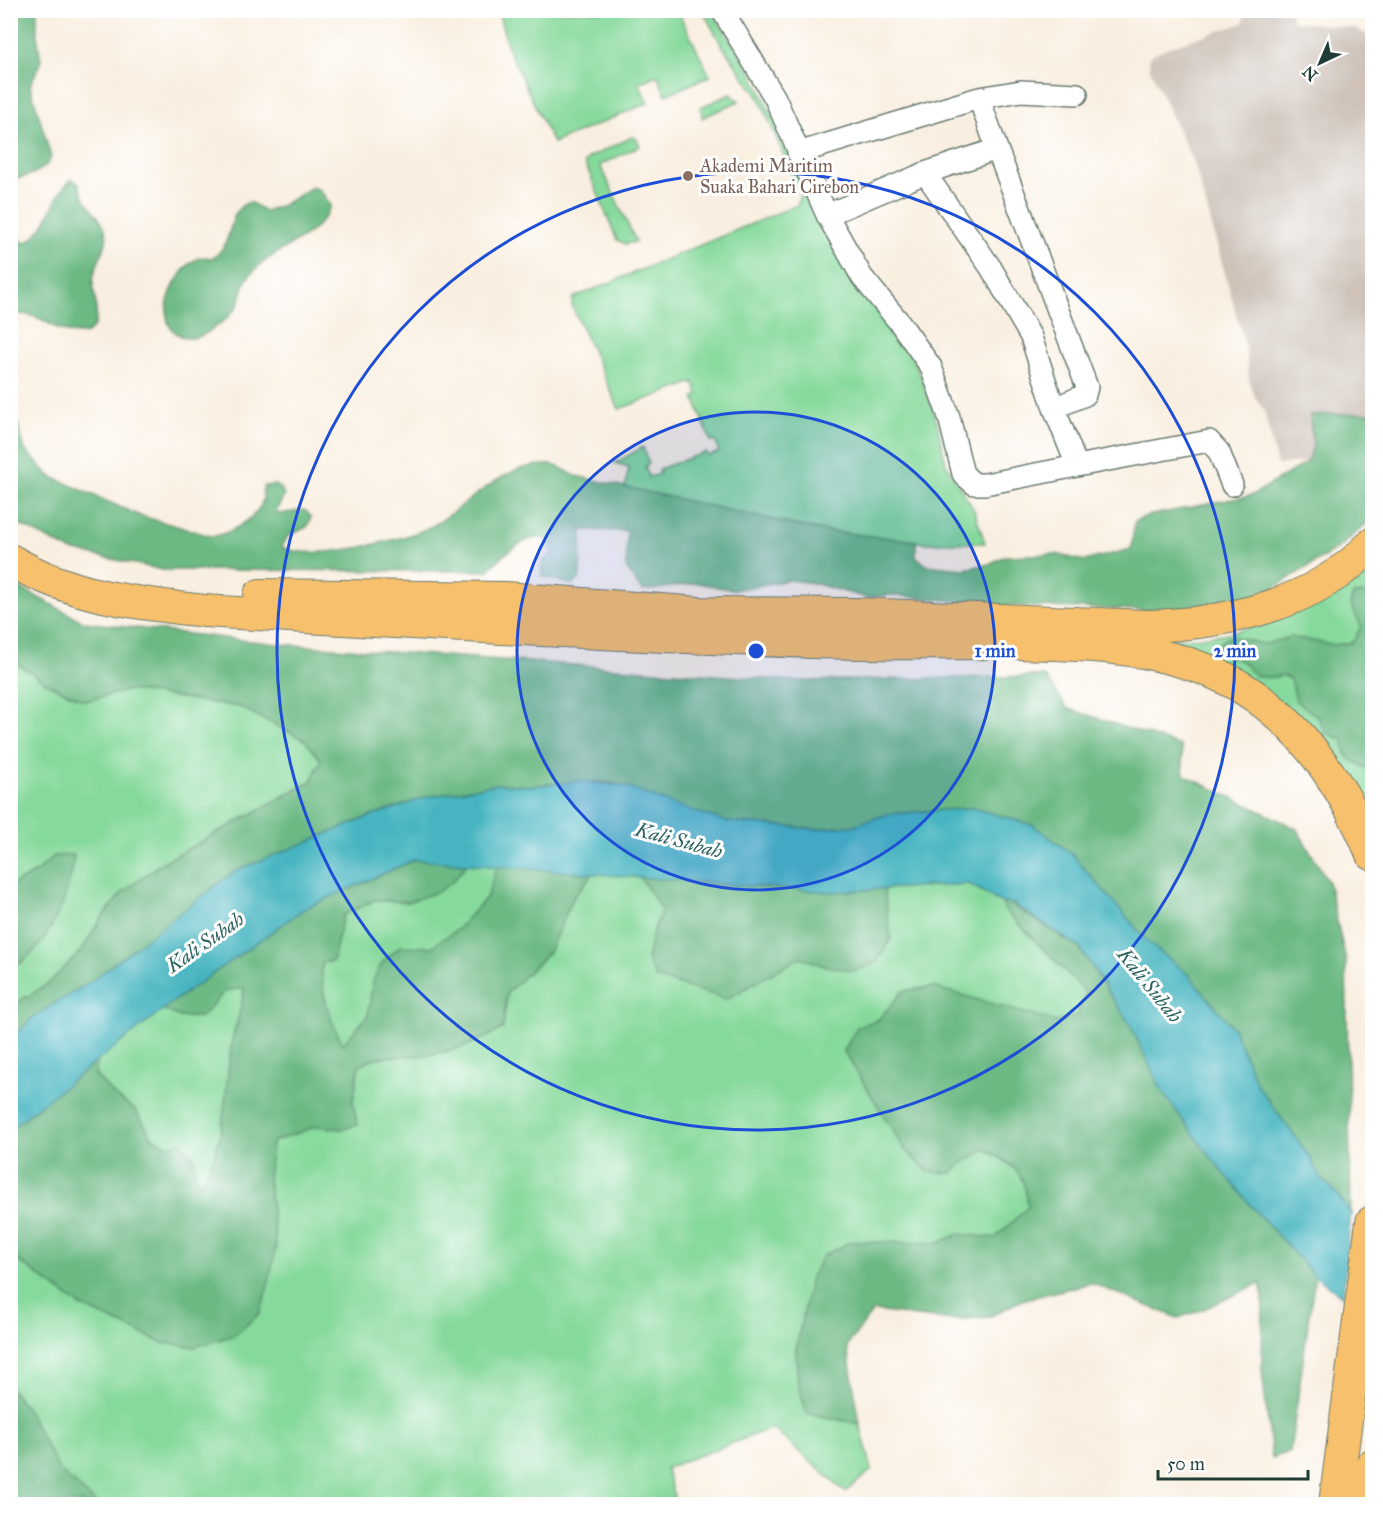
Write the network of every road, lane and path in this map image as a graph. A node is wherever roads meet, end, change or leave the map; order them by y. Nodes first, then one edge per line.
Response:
1 (722, 10) edge
2 (1077, 94) dead end
3 (979, 98) junction
4 (997, 149) junction
5 (798, 153) junction
6 (925, 173) junction
7 (827, 215) junction
8 (1054, 408) junction
9 (1077, 466) junction
10 (1232, 485) dead end
11 (1372, 544) edge
12 (10, 545) edge
13 (10, 560) edge
14 (1372, 854) edge
15 (1372, 1222) edge
16 (1335, 1504) edge

1 - 5 street
2 - 3 street
3 - 4 street
3 - 5 street
4 - 6 street
4 - 8 street
5 - 7 street
6 - 7 street
6 - 8 street
7 - 9 street
8 - 9 street
9 - 10 street
11 - 12 highway
13 - 14 highway
15 - 16 highway

